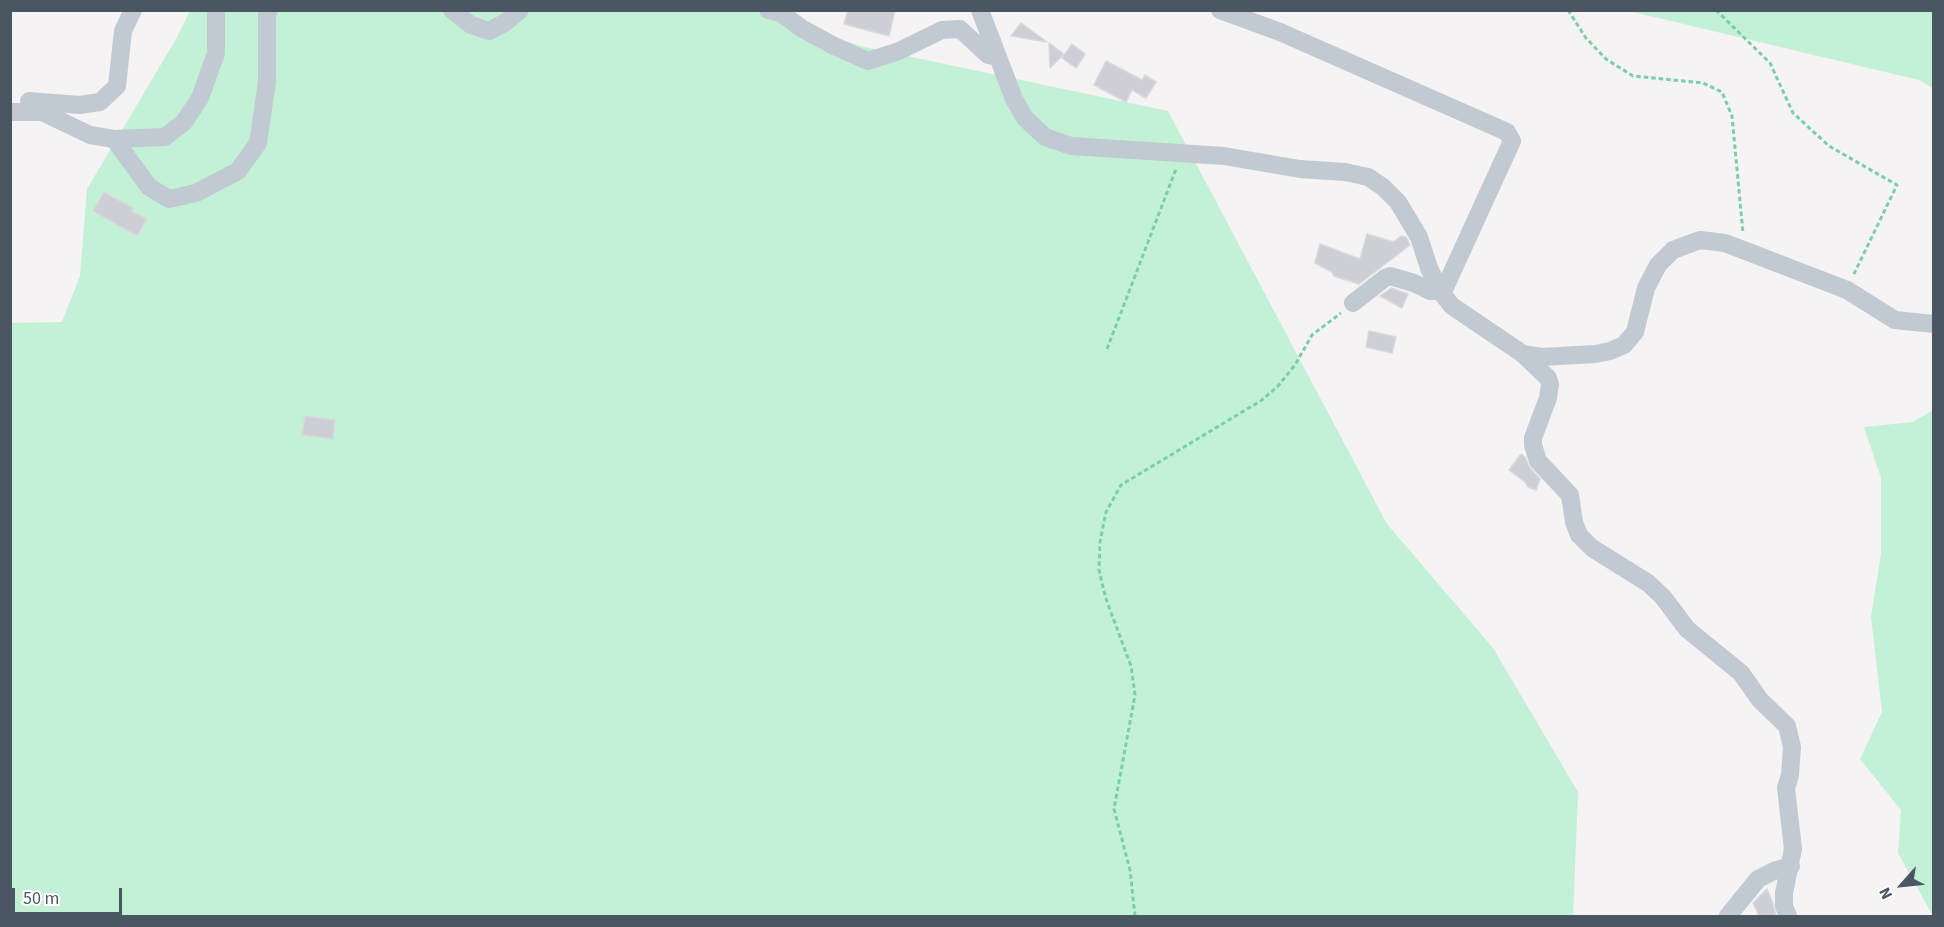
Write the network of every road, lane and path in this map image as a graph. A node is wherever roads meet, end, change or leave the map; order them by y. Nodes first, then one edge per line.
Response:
1 (133, 10) edge
2 (216, 10) edge
3 (269, 10) edge
4 (452, 10) edge
5 (520, 10) edge
6 (768, 10) edge
7 (980, 10) edge
8 (1220, 10) edge
9 (1568, 10) edge
10 (1716, 10) edge
11 (998, 57) junction
12 (10, 100) edge
13 (10, 112) edge
14 (114, 139) junction
15 (1182, 154) junction
16 (1745, 252) junction
17 (1847, 290) junction
18 (1441, 293) junction
19 (1353, 303) joint
20 (1934, 324) edge
21 (1107, 349) dead end
22 (1522, 354) junction
23 (1791, 866) junction
24 (1135, 916) edge
25 (1728, 916) edge
26 (1788, 916) edge

1 - 12 street
2 - 14 street
3 - 14 street
4 - 5 street
6 - 11 street
7 - 11 street
8 - 18 street
9 - 16 path
10 - 17 path
11 - 15 street
13 - 14 street
15 - 18 street
15 - 21 path
16 - 17 street
16 - 22 street
17 - 20 street
18 - 19 street
18 - 22 street
19 - 24 path
22 - 23 street
23 - 25 street
23 - 26 street

